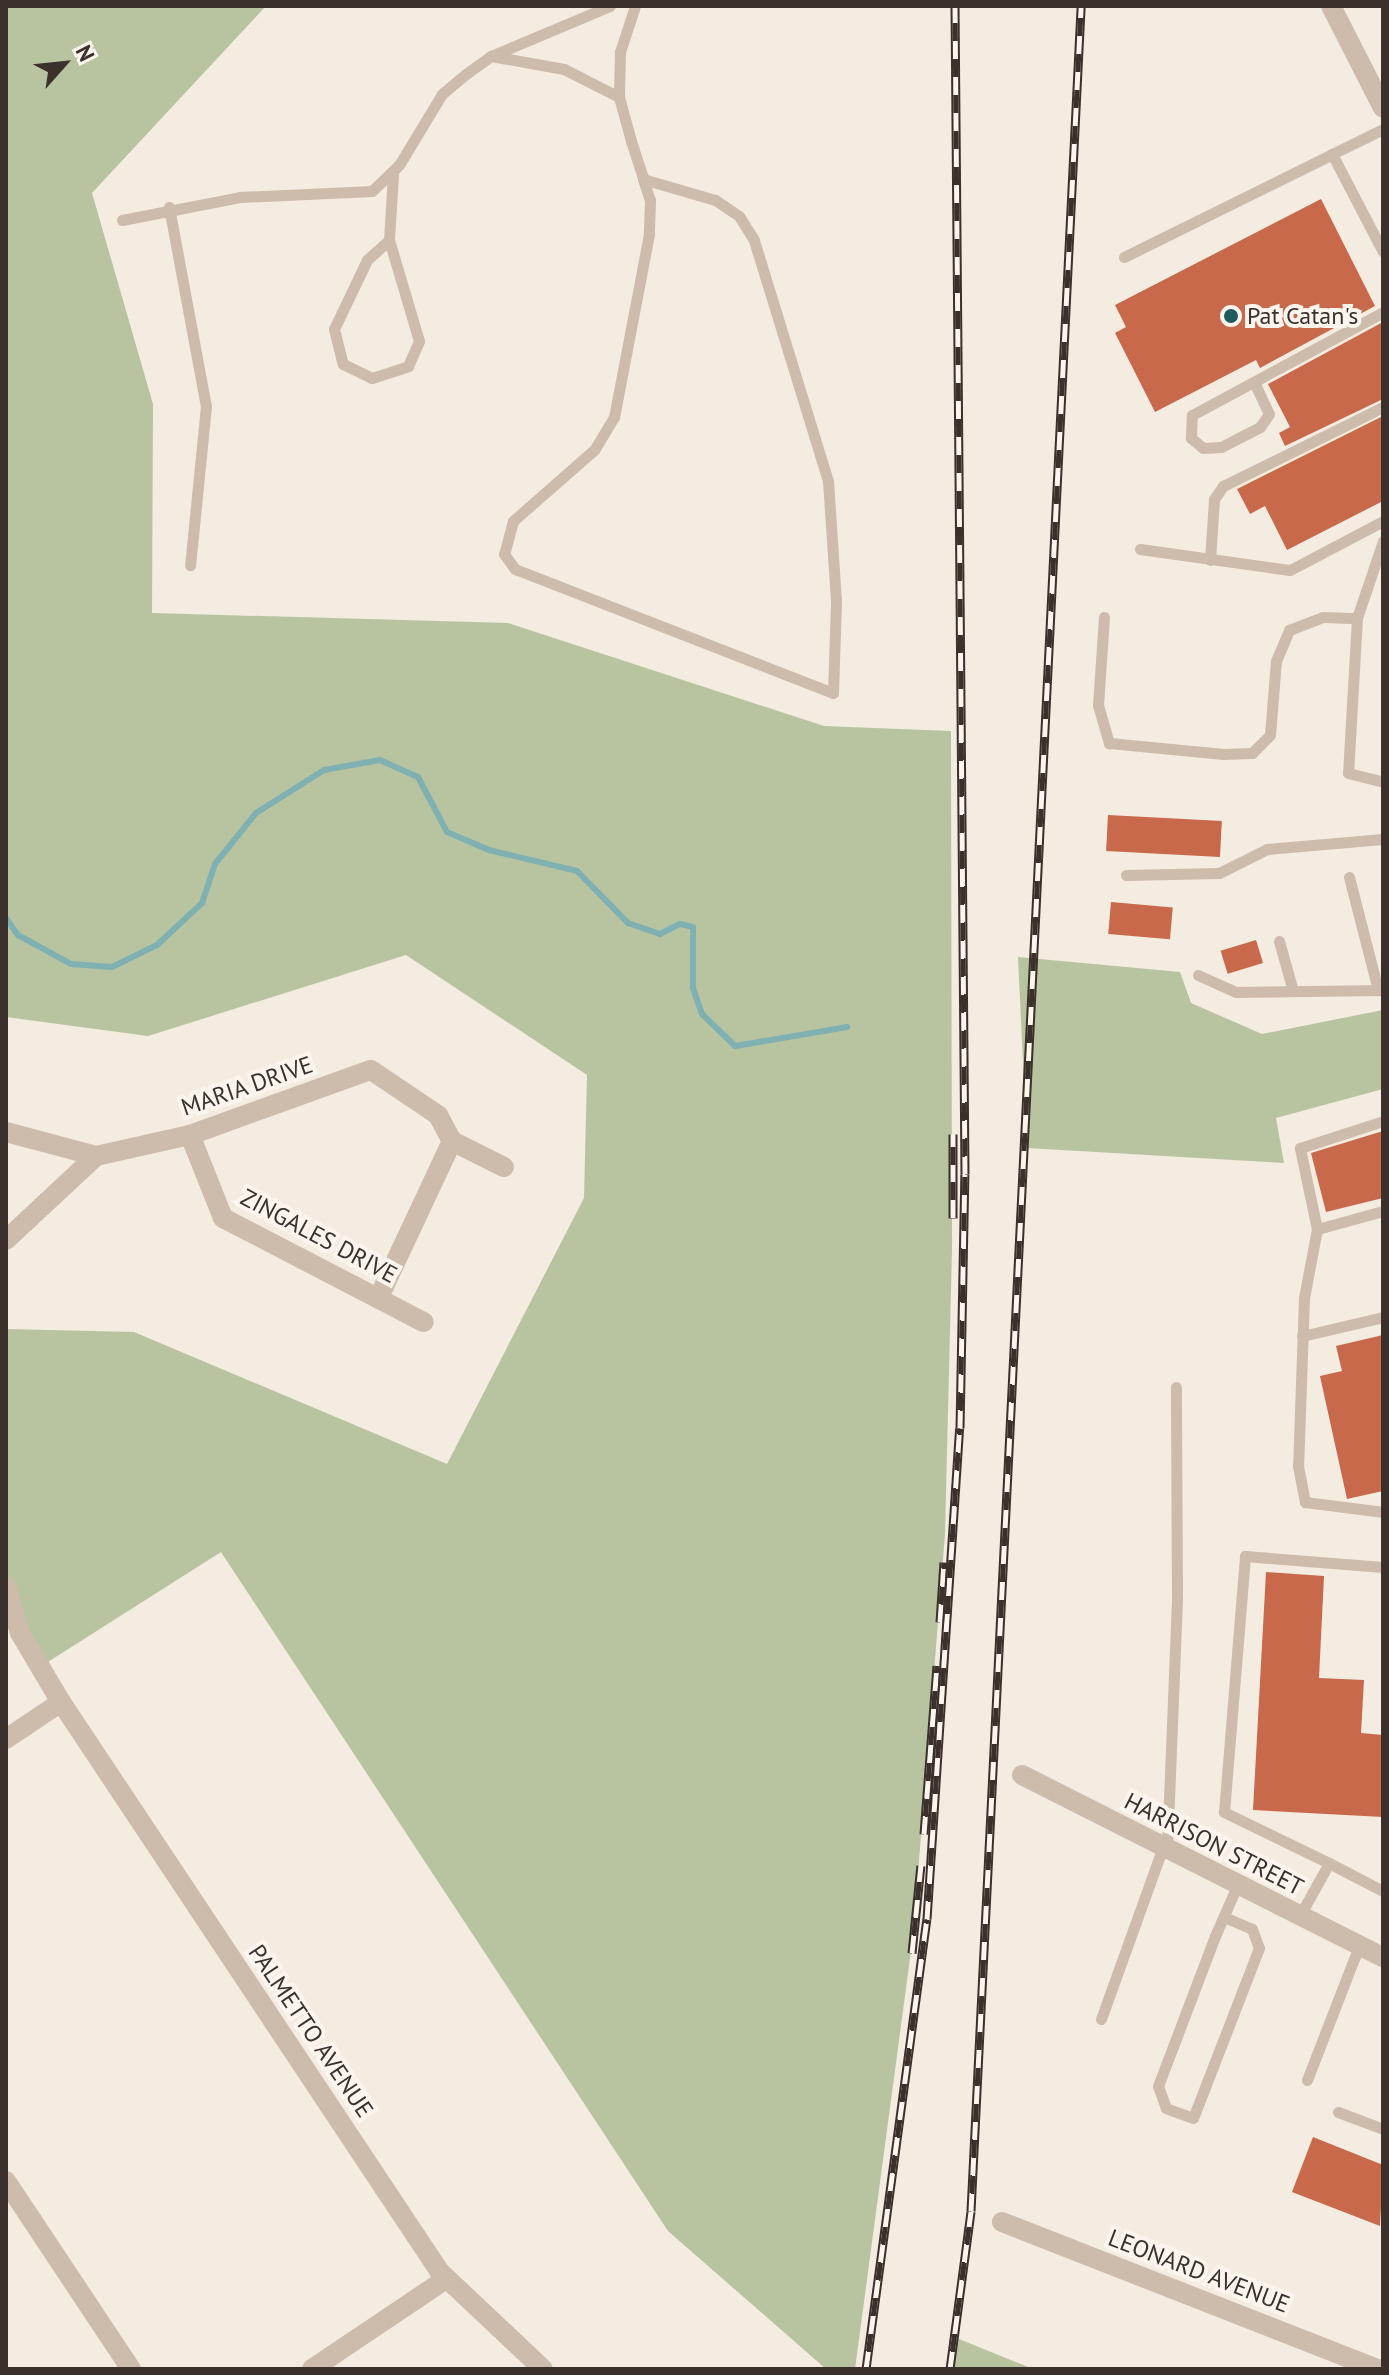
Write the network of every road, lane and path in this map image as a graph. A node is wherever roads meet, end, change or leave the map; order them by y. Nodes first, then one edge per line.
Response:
1 (610, 6) edge
2 (635, 6) edge
3 (1331, 6) edge
4 (491, 56) junction
5 (619, 97) junction
6 (1383, 108) edge
7 (1383, 129) edge
8 (1332, 154) junction
9 (393, 173) junction
10 (643, 179) junction
11 (169, 207) junction
12 (122, 220) dead end
13 (389, 240) junction
14 (1383, 252) edge
15 (1124, 257) dead end
16 (1383, 312) edge
17 (1254, 382) junction
18 (1383, 407) edge
19 (1383, 521) edge
20 (1383, 541) edge
21 (1140, 549) dead end
22 (1210, 560) junction
23 (190, 565) dead end
24 (1104, 617) dead end
25 (1357, 618) junction
26 (1383, 782) edge
27 (1383, 839) edge
28 (1126, 875) dead end
29 (1349, 877) dead end
30 (1279, 941) dead end
31 (1198, 975) dead end
32 (1380, 990) edge
33 (1293, 991) junction
34 (1383, 1121) edge
35 (6, 1132) edge
36 (190, 1135) junction
37 (452, 1141) junction
38 (96, 1156) junction
39 (504, 1167) dead end
40 (1383, 1211) edge
41 (1317, 1229) junction
42 (6, 1240) edge
43 (379, 1297) junction
44 (1383, 1317) edge
45 (424, 1322) dead end
46 (1302, 1336) junction
47 (1176, 1387) dead end
48 (1383, 1512) edge
49 (1383, 1567) edge
50 (6, 1587) edge
51 (61, 1702) junction
52 (6, 1739) edge
53 (1022, 1775) dead end
54 (1165, 1848) junction
55 (1329, 1863) junction
56 (1237, 1886) junction
57 (1383, 1891) edge
58 (1224, 1917) junction
59 (1298, 1917) junction
60 (1359, 1946) junction
61 (1383, 1957) edge
62 (1101, 2019) dead end
63 (1307, 2080) dead end
64 (1338, 2112) dead end
65 (1383, 2129) edge
66 (6, 2181) edge
67 (1002, 2222) dead end
68 (446, 2279) junction
69 (131, 2369) edge
70 (312, 2369) edge
71 (543, 2369) edge
72 (1378, 2369) edge

1 - 4 lane
2 - 5 lane
3 - 6 street
4 - 5 lane
4 - 9 lane
5 - 10 lane
7 - 8 lane
8 - 14 lane
8 - 15 lane
9 - 11 lane
9 - 13 lane
10 - 10 lane
11 - 12 lane
11 - 23 lane
13 - 13 lane
16 - 17 lane
17 - 17 lane
18 - 22 lane
19 - 22 lane
20 - 25 lane
21 - 22 lane
24 - 25 lane
25 - 26 lane
27 - 28 lane
29 - 32 lane
30 - 33 lane
31 - 33 lane
32 - 33 lane
34 - 41 lane
35 - 38 street
36 - 37 street, MARIA DRIVE
36 - 38 street, MARIA DRIVE
36 - 43 street, ZINGALES DRIVE
37 - 39 street, MARIA DRIVE
37 - 43 street
38 - 42 street
40 - 41 lane
41 - 46 lane
43 - 45 street, ZINGALES DRIVE
44 - 46 lane
46 - 48 lane
47 - 54 lane
49 - 55 lane
50 - 51 street
51 - 52 street
51 - 68 street, PALMETTO AVENUE
53 - 54 street, HARRISON STREET
54 - 56 street, HARRISON STREET
54 - 62 lane
55 - 57 lane
55 - 59 lane
56 - 58 lane
56 - 59 street, HARRISON STREET
58 - 58 lane
59 - 60 street, HARRISON STREET
60 - 61 street, HARRISON STREET
60 - 63 lane
64 - 65 lane
66 - 69 street
67 - 72 street, LEONARD AVENUE
68 - 70 street
68 - 71 street, PALMETTO AVENUE

